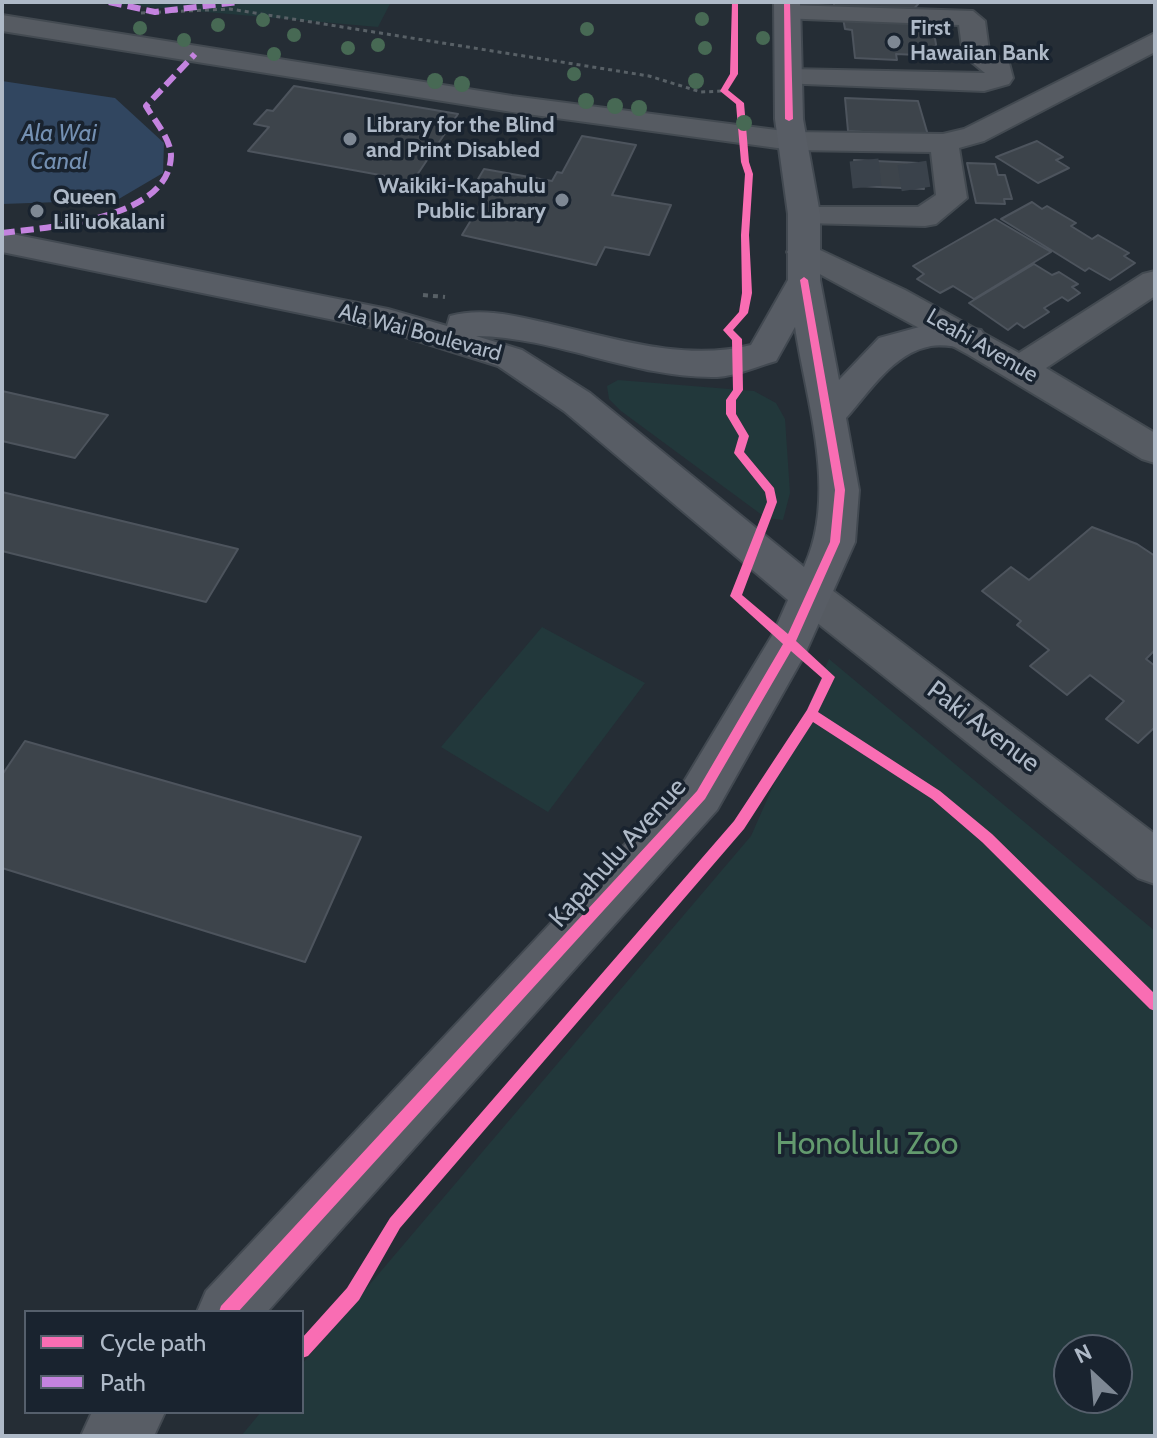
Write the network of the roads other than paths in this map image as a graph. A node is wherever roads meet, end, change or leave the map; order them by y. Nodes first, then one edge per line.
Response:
1 (787, 7) edge
2 (2, 23) edge
3 (1155, 41) edge
4 (789, 77) junction
5 (792, 141) junction
6 (944, 143) junction
7 (887, 176) junction
8 (804, 214) junction
9 (2, 242) edge
10 (804, 266) junction
11 (1155, 281) edge
12 (388, 320) junction
13 (969, 338) junction
14 (1022, 367) junction
15 (827, 415) junction
16 (1155, 450) edge
17 (810, 595) junction
18 (1155, 862) edge
19 (229, 1310) edge
20 (132, 1414) edge
21 (112, 1436) edge

1 - 4 main road, Kapahulu Avenue
1 - 4 street
2 - 5 street
3 - 6 street
4 - 5 main road, Kapahulu Avenue
5 - 7 street
5 - 8 main road, Kapahulu Avenue
6 - 7 street
6 - 7 street
7 - 8 street
8 - 10 main road, Kapahulu Avenue
9 - 12 main road, Ala Wai Boulevard
10 - 12 main road
10 - 13 street, Leahi Avenue
10 - 15 main road, Kapahulu Avenue
11 - 14 street
12 - 17 main road, Ala Wai Boulevard
13 - 14 street, Leahi Avenue
13 - 15 main road
14 - 16 street, Leahi Avenue
15 - 17 main road, Kapahulu Avenue
17 - 18 street, Paki Avenue
17 - 19 main road, Kapahulu Avenue
20 - 21 main road

